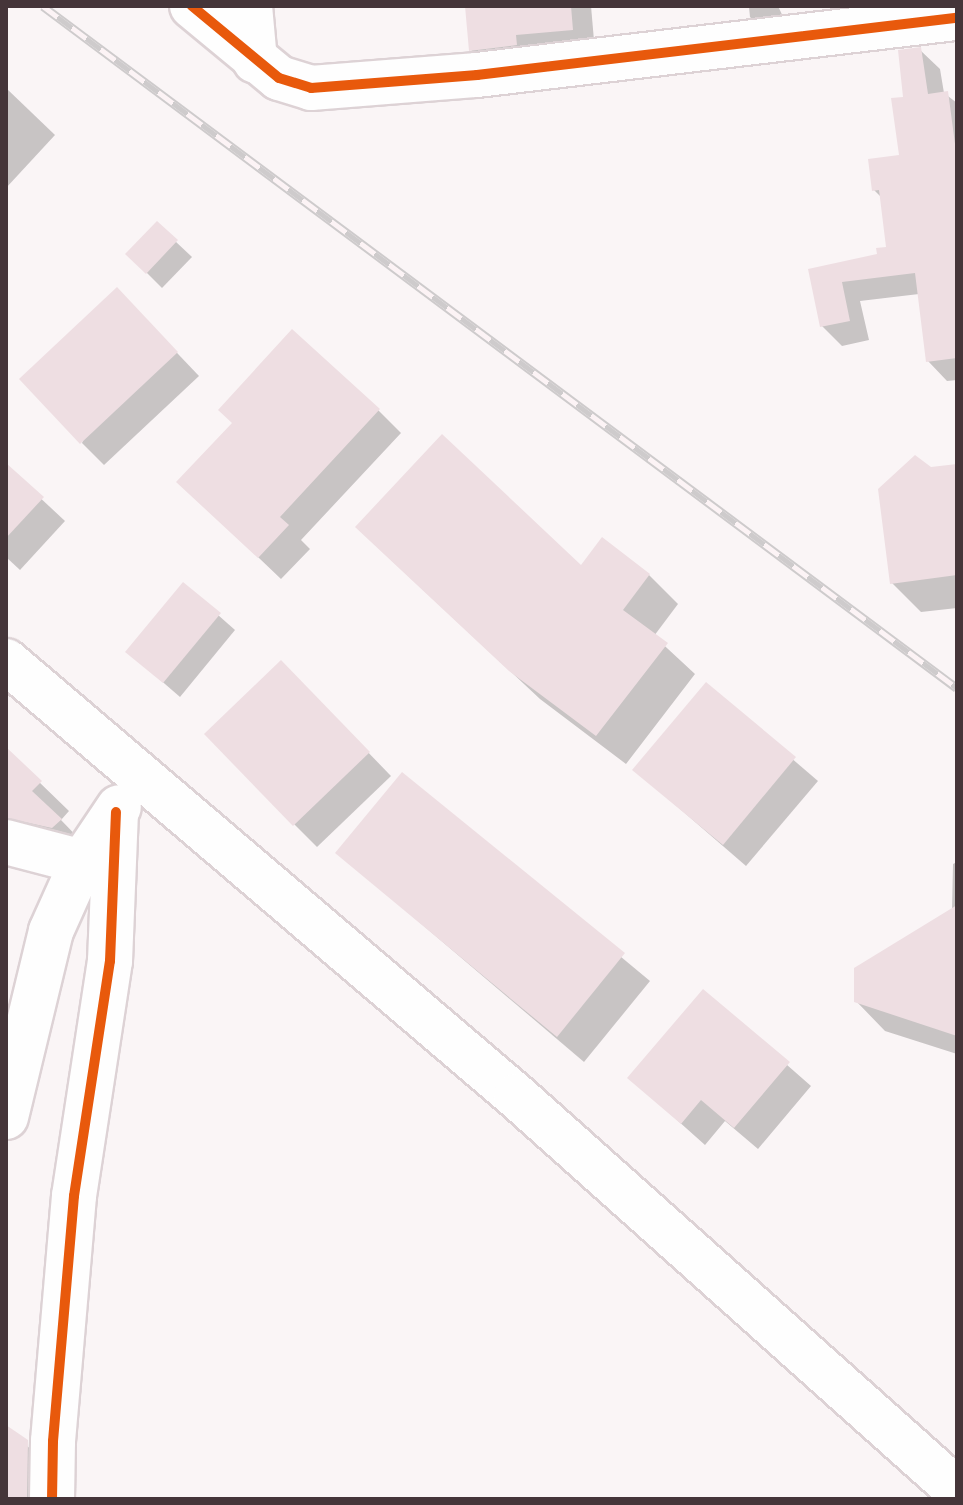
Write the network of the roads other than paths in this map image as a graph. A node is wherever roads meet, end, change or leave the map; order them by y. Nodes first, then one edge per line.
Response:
1 (192, 6) edge
2 (250, 6) edge
3 (957, 18) edge
4 (255, 61) junction
5 (6, 661) edge
6 (128, 794) junction
7 (6, 842) edge
8 (82, 862) junction
9 (6, 1117) edge
10 (957, 1490) edge
11 (52, 1499) edge

1 - 4 street
2 - 4 street
3 - 4 street
5 - 6 street
6 - 8 street
6 - 10 street
6 - 11 street
7 - 8 street
8 - 9 street

